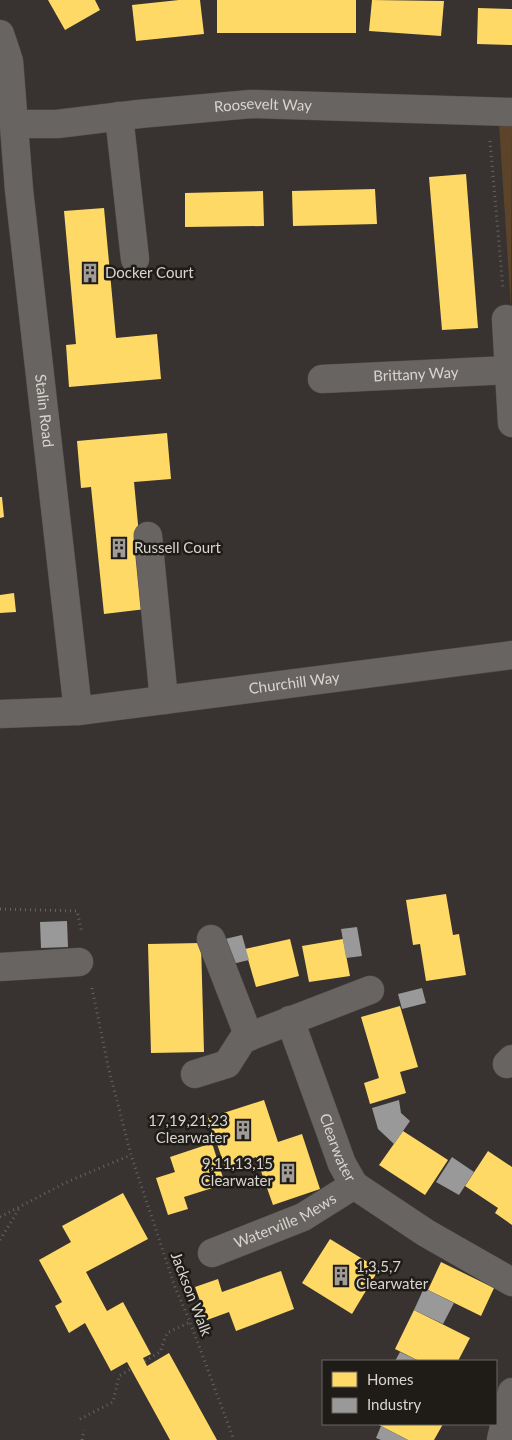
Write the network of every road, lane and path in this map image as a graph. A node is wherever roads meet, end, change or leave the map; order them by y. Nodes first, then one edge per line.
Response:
1 (0, 34) edge
2 (500, 112) edge
3 (119, 116) junction
4 (15, 124) junction
5 (135, 259) dead end
6 (506, 319) joint
7 (509, 370) junction
8 (322, 379) dead end
9 (512, 423) edge
10 (148, 536) dead end
11 (512, 655) edge
12 (164, 700) junction
13 (78, 710) junction
14 (0, 714) edge
15 (0, 909) edge
16 (211, 939) dead end
17 (84, 960) junction
18 (0, 967) edge
19 (370, 990) dead end
20 (290, 1020) junction
21 (246, 1038) junction
22 (195, 1074) dead end
23 (131, 1155) junction
24 (354, 1185) junction
25 (20, 1207) junction
26 (0, 1217) edge
27 (0, 1240) edge
28 (212, 1253) dead end
29 (512, 1282) edge
30 (190, 1322) junction
31 (145, 1362) dead end
32 (131, 1369) dead end
33 (512, 1392) edge
34 (80, 1419) dead end
35 (84, 1430) dead end
36 (82, 1440) edge
37 (234, 1440) edge
38 (501, 1440) edge

1 - 4 street, Stalin Road
2 - 3 street, Roosevelt Way
2 - 6 path
3 - 4 street, Roosevelt Way
3 - 5 street
4 - 13 street, Stalin Road
6 - 7 street
7 - 8 street, Brittany Way
7 - 9 street
10 - 12 street
11 - 12 street, Churchill Way
12 - 13 street, Churchill Way
13 - 14 street
15 - 17 path, Jackson Walk
16 - 21 street
17 - 18 street
17 - 23 path, Jackson Walk
19 - 20 street
20 - 21 street
20 - 24 street, Clearwater
21 - 22 street
23 - 25 path
23 - 30 path, Jackson Walk
24 - 28 street, Waterville Mews
24 - 29 street, Clearwater
25 - 26 path
25 - 27 path
30 - 31 path
30 - 37 path, Jackson Walk
32 - 34 path
33 - 38 street
35 - 36 path

